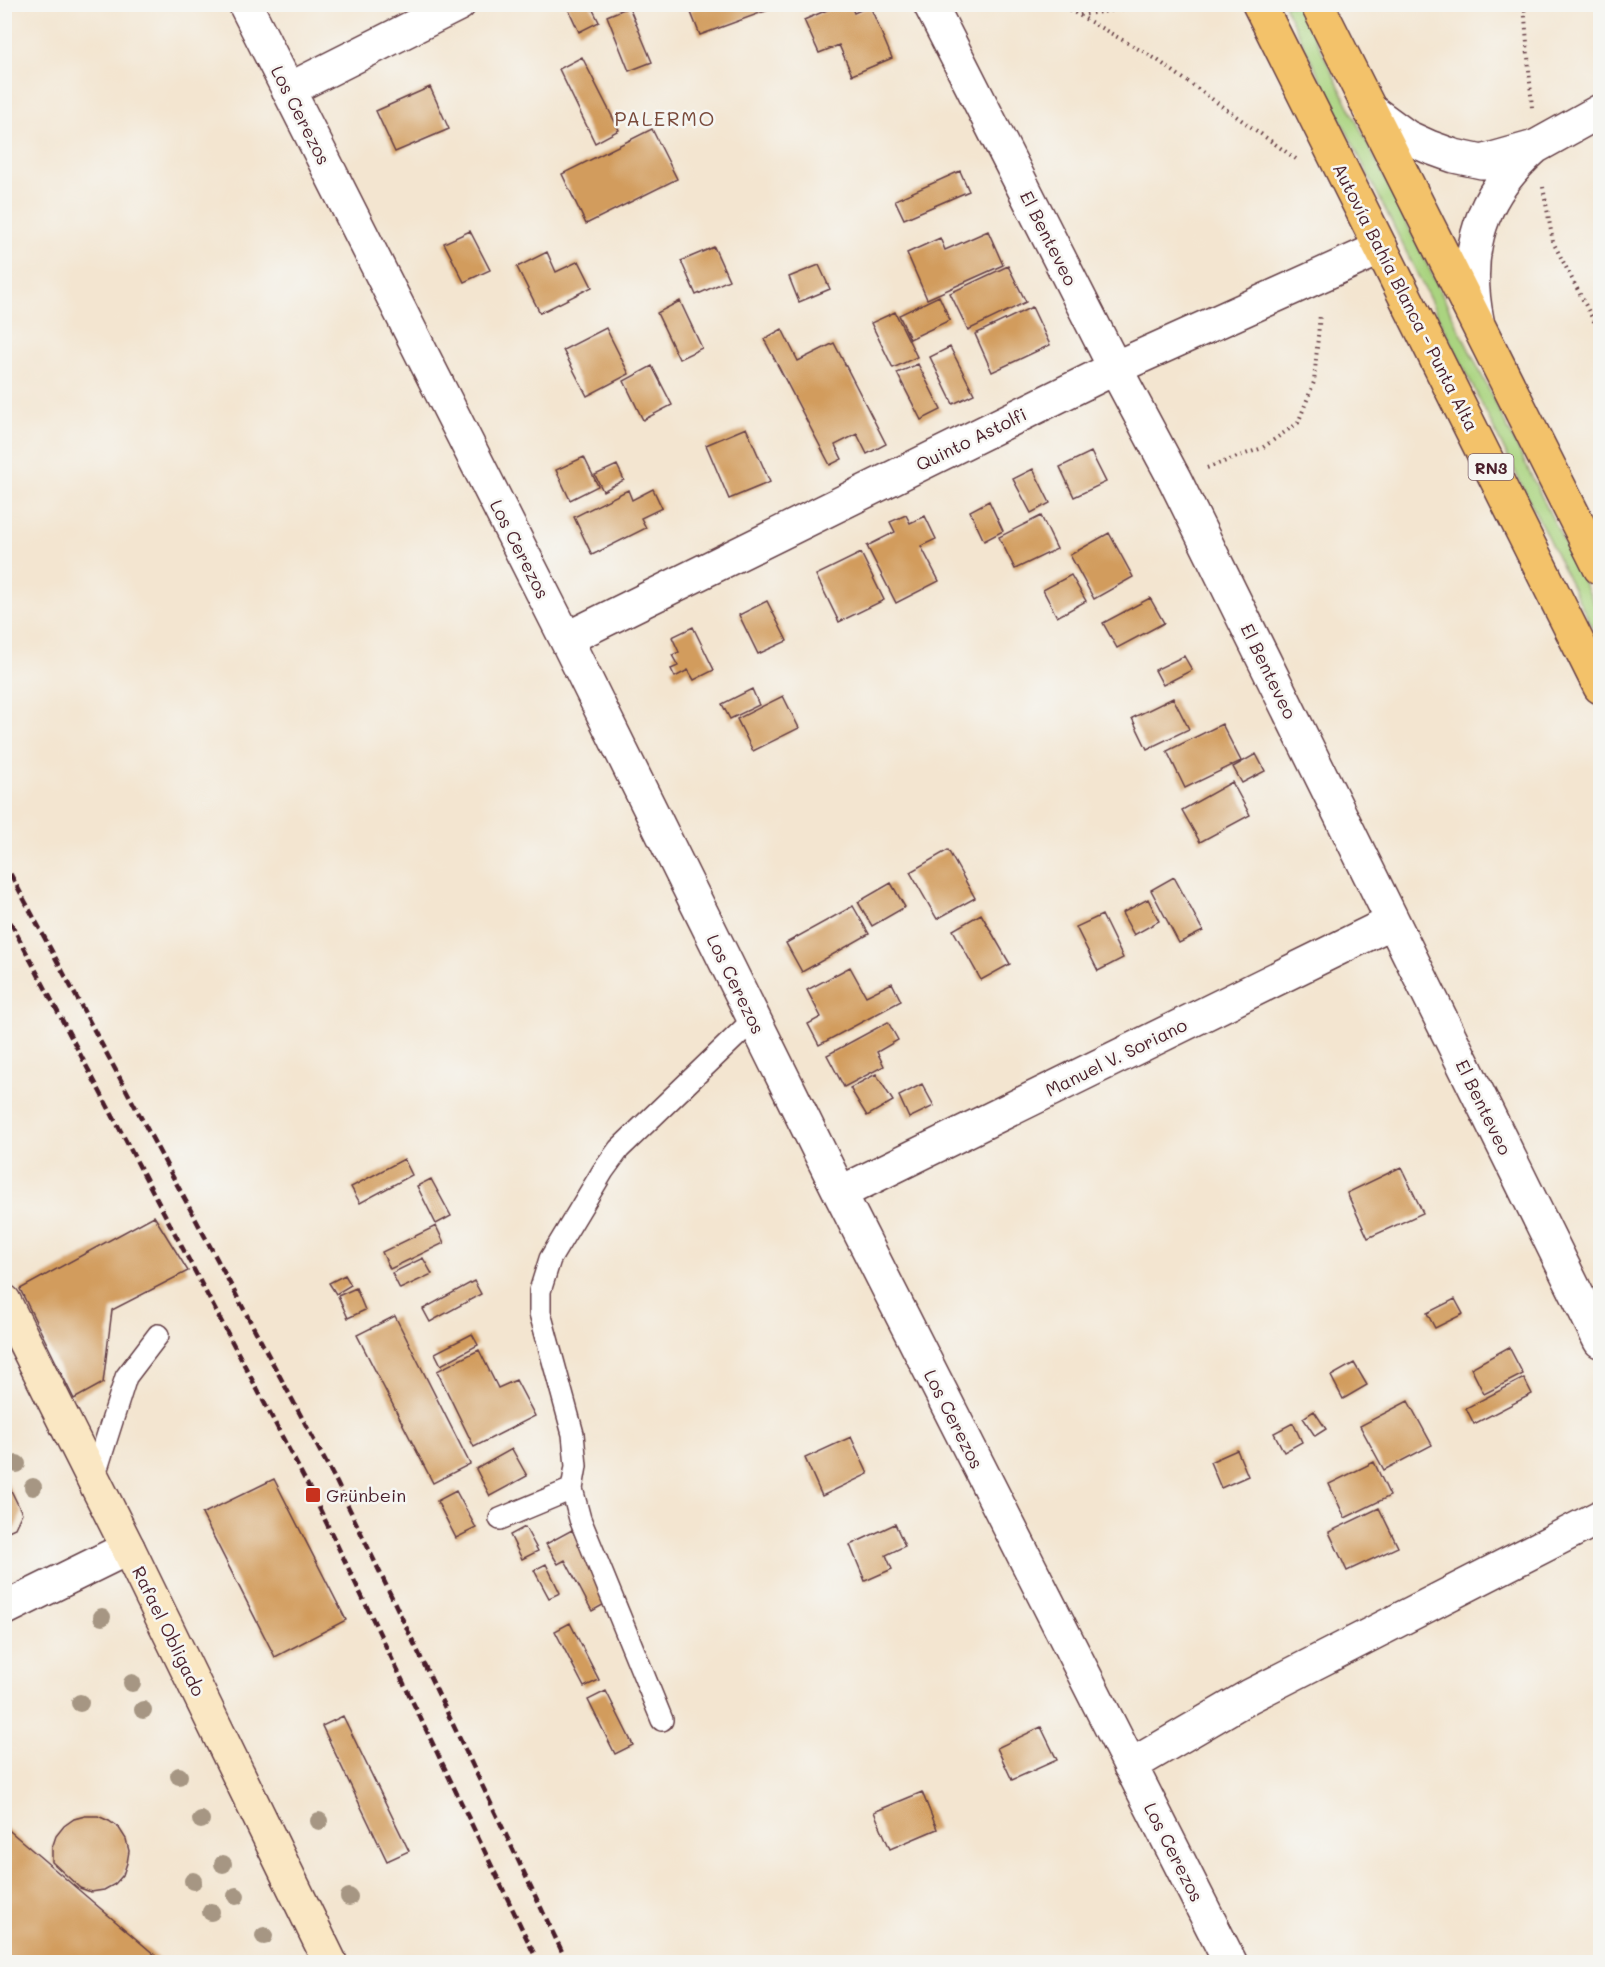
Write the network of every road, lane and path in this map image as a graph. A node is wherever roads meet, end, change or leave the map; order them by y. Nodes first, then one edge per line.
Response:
1 (245, 4) edge
2 (459, 4) edge
3 (930, 4) edge
4 (1059, 4) edge
5 (1131, 4) edge
6 (1258, 4) edge
7 (1317, 4) edge
8 (1079, 16) junction
9 (288, 90) junction
10 (1370, 109) junction
11 (1600, 111) edge
12 (1535, 147) junction
13 (1304, 165) dead end
14 (1381, 248) junction
15 (1324, 273) junction
16 (1478, 324) junction
17 (1115, 368) junction
18 (1175, 480) junction
19 (1600, 568) edge
20 (566, 639) junction
21 (1600, 687) edge
22 (1392, 922) junction
23 (754, 1019) junction
24 (840, 1193) junction
25 (4, 1301) edge
26 (158, 1335) dead end
27 (1600, 1341) edge
28 (94, 1479) junction
29 (572, 1489) junction
30 (1600, 1517) edge
31 (500, 1519) dead end
32 (128, 1548) junction
33 (4, 1609) edge
34 (662, 1720) dead end
35 (1130, 1766) junction
36 (330, 1962) edge
37 (1230, 1962) edge

1 - 9 street, Los Cerezos
2 - 9 street
3 - 17 street, El Benteveo
4 - 8 path
5 - 8 path
6 - 14 highway, Autovía Bahía Blanca - Punta Alta / RN3
7 - 10 highway, RN3
8 - 13 path
9 - 20 street, Los Cerezos
10 - 12 street
10 - 16 highway, RN3
11 - 12 street
12 - 16 street
14 - 15 street, Quinto Astolfi
14 - 21 highway, Autovía Bahía Blanca - Punta Alta / RN3
15 - 17 street, Quinto Astolfi
15 - 18 path
16 - 19 highway, RN3
17 - 18 street, El Benteveo
17 - 20 street, Quinto Astolfi
18 - 22 street, El Benteveo
20 - 23 street, Los Cerezos
22 - 24 street, Manuel V. Soriano
22 - 27 street, El Benteveo
23 - 24 street, Los Cerezos
23 - 29 lane
24 - 35 street, Los Cerezos
25 - 28 street, Rafael Obligado
26 - 28 lane
28 - 32 street, Rafael Obligado
29 - 31 lane
29 - 34 lane
30 - 35 street
32 - 33 street
32 - 36 street, Rafael Obligado
35 - 37 street, Los Cerezos

